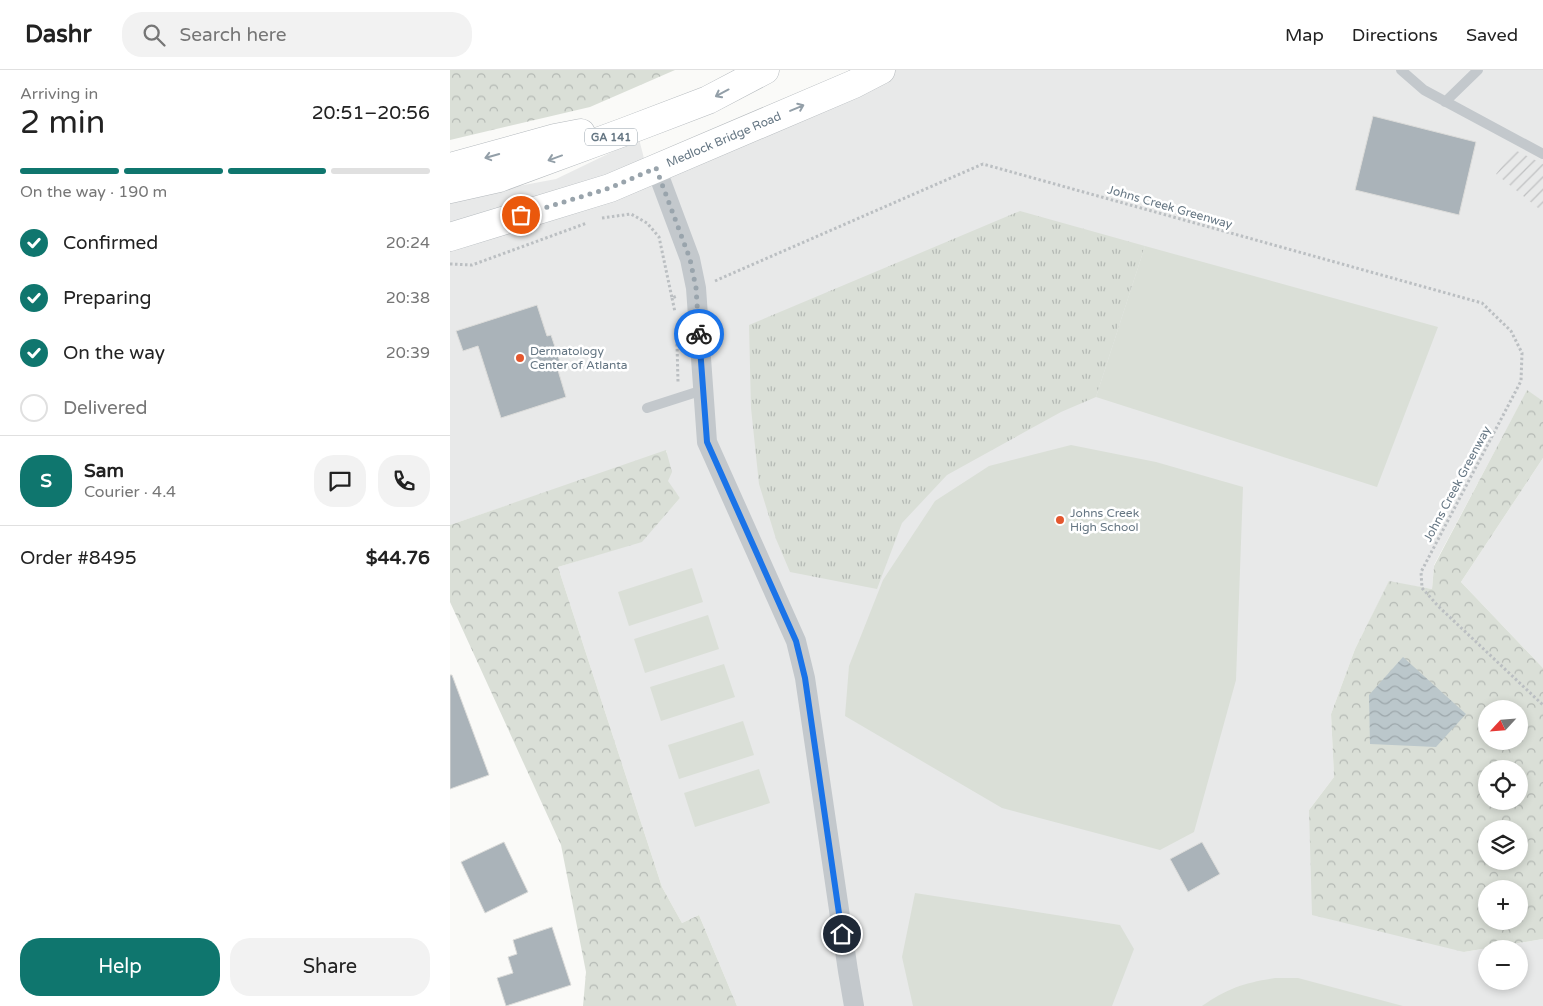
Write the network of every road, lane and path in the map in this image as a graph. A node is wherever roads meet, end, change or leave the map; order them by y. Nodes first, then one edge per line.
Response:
1 (765, 70) edge
2 (881, 70) edge
3 (1401, 70) edge
4 (1478, 70) edge
5 (1445, 102) junction
6 (624, 132) junction
7 (1543, 154) edge
8 (450, 168) edge
9 (656, 168) junction
10 (450, 189) edge
11 (599, 218) dead end
12 (591, 221) dead end
13 (450, 236) edge
14 (450, 264) edge
15 (696, 288) junction
16 (672, 298) junction
17 (676, 317) dead end
18 (677, 344) dead end
19 (703, 390) junction
20 (679, 398) junction
21 (647, 408) dead end
22 (1543, 706) edge
23 (854, 1006) edge

1 -> 6 highway, GA 141
9 -> 2 highway, Medlock Bridge Road
3 - 5 lane
4 - 5 lane
5 - 7 lane
6 -> 8 highway
6 -> 10 highway, GA 141
9 - 13 highway, Medlock Bridge Road
9 - 15 street
11 - 16 path
12 - 14 path
15 - 16 path, Johns Creek Greenway
15 - 19 street
15 - 22 path, Johns Creek Greenway
16 - 17 path
18 - 20 path
19 - 20 lane
19 - 23 street
20 - 21 lane

